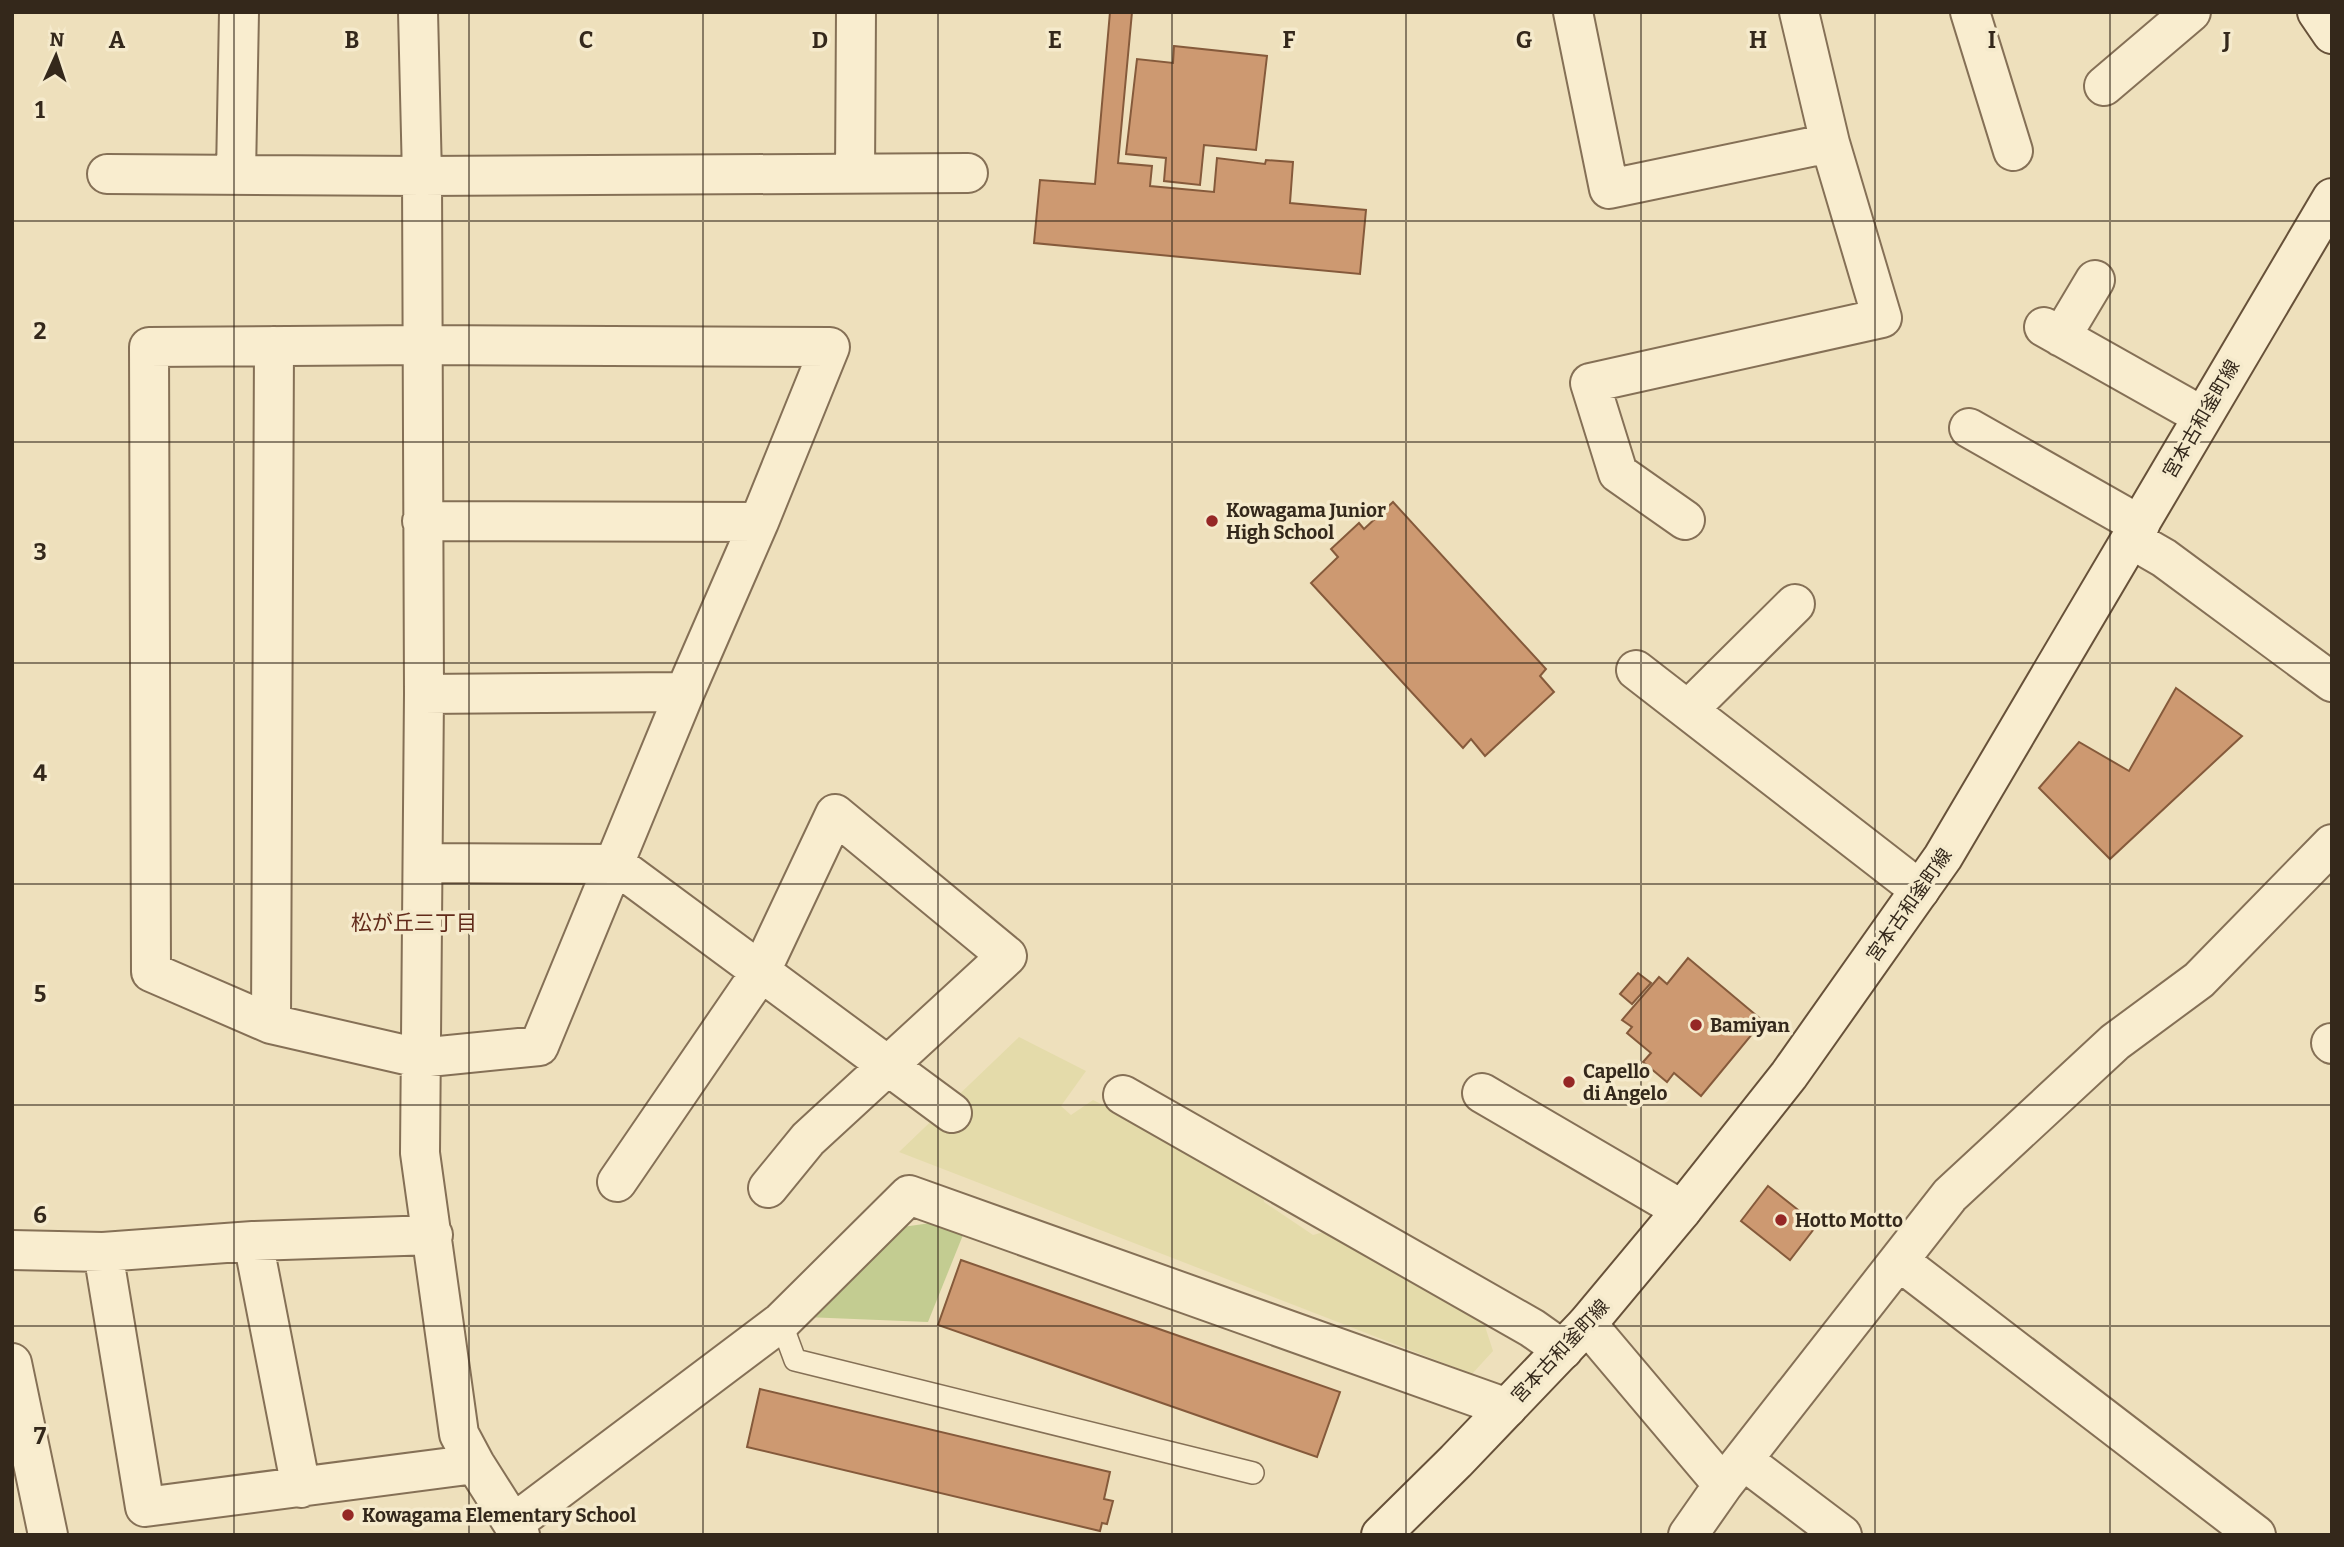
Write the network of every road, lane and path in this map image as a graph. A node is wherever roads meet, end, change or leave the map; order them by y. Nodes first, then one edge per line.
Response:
1 (239, 12) edge
2 (418, 12) edge
3 (856, 12) edge
4 (1573, 12) edge
5 (1799, 12) edge
6 (1970, 12) edge
7 (2191, 12) edge
8 (2317, 12) edge
9 (2332, 34) edge
10 (2105, 86) dead end
11 (1830, 143) junction
12 (2013, 151) dead end
13 (855, 173) junction
14 (968, 173) dead end
15 (107, 174) dead end
16 (236, 174) junction
17 (422, 176) junction
18 (2332, 198) edge
19 (2095, 280) dead end
20 (423, 345) junction
21 (274, 346) junction
22 (2202, 416) junction
23 (1969, 428) dead end
24 (1685, 520) dead end
25 (422, 521) junction
26 (760, 522) junction
27 (2135, 532) junction
28 (1795, 604) dead end
29 (1636, 670) dead end
30 (2332, 682) edge
31 (685, 692) junction
32 (424, 694) junction
33 (1688, 710) junction
34 (2332, 844) edge
35 (423, 863) junction
36 (615, 864) junction
37 (1920, 890) junction
38 (760, 973) junction
39 (271, 1024) junction
40 (419, 1058) junction
41 (889, 1067) junction
42 (1482, 1094) dead end
43 (1123, 1095) dead end
44 (952, 1113) dead end
45 (617, 1182) dead end
46 (768, 1188) dead end
47 (1682, 1210) junction
48 (433, 1236) junction
49 (253, 1241) junction
50 (12, 1250) edge
51 (103, 1252) junction
52 (1899, 1261) junction
53 (781, 1322) junction
54 (1575, 1337) junction
55 (12, 1363) edge
56 (1507, 1408) junction
57 (475, 1464) junction
58 (1253, 1473) dead end
59 (1733, 1473) junction
60 (301, 1488) junction
61 (34, 1519) edge
62 (517, 1529) edge
63 (1381, 1535) edge
64 (1688, 1535) edge
65 (1842, 1535) edge
66 (2256, 1535) edge

1 - 16 street
2 - 17 street
3 - 13 street
4 - 11 street
5 - 11 street
6 - 12 street
7 - 10 street
8 - 9 street
11 - 24 street
13 - 14 street
13 - 17 street
15 - 16 street
16 - 17 street
17 - 20 street
18 - 22 street, 宮本古和釜町線
19 - 22 street
20 - 21 street
20 - 25 street
20 - 26 street
21 - 39 street
21 - 39 street
22 - 27 street, 宮本古和釜町線
23 - 27 street
25 - 26 street
25 - 32 street
26 - 31 street
27 - 30 street
27 - 37 street, 宮本古和釜町線
28 - 33 street
29 - 33 street
31 - 32 street
31 - 36 street
32 - 35 street
33 - 37 street
34 - 52 street
35 - 36 street
35 - 40 street
36 - 38 street
36 - 40 street
37 - 47 street, 宮本古和釜町線
38 - 41 street
38 - 41 street
38 - 45 street
39 - 40 street
40 - 48 street
41 - 44 street
41 - 46 street
42 - 47 street
43 - 54 street
47 - 54 street, 宮本古和釜町線
48 - 49 street
48 - 57 street
49 - 51 street
49 - 60 street
50 - 51 street
51 - 60 street
52 - 59 street
52 - 66 street
53 - 56 street
53 - 58 lane
53 - 62 street
54 - 56 street, 宮本古和釜町線
54 - 59 street
55 - 61 street
56 - 63 street, 宮本古和釜町線
57 - 60 street
57 - 62 street
59 - 64 street
59 - 65 street

